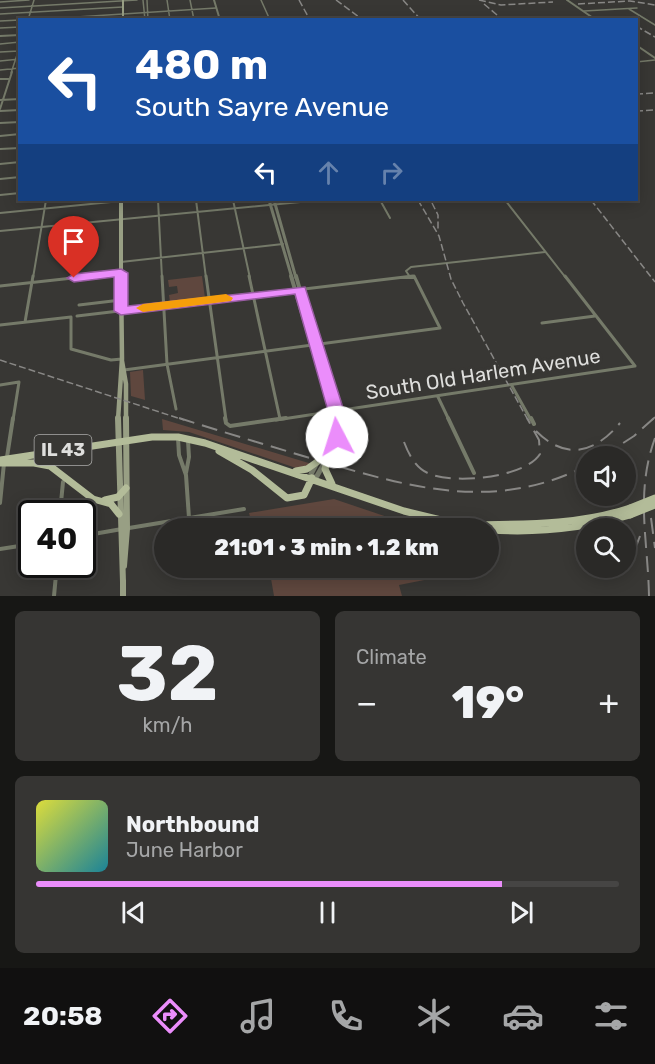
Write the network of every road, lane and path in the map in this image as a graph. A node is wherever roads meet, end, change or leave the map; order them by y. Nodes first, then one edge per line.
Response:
1 (29, 0) edge
2 (34, 0) edge
3 (123, 0) edge
4 (137, 0) edge
5 (145, 0) edge
6 (167, 0) edge
7 (190, 0) edge
8 (212, 0) edge
9 (261, 0) edge
10 (567, 0) edge
11 (0, 2) edge
12 (78, 2) edge
13 (32, 6) junction
14 (123, 7) junction
15 (0, 8) edge
16 (215, 8) junction
17 (627, 8) junction
18 (637, 8) dead end
19 (77, 10) junction
20 (192, 10) junction
21 (169, 11) junction
22 (584, 11) junction
23 (148, 12) junction
24 (30, 13) junction
25 (144, 13) junction
26 (0, 14) edge
27 (123, 14) junction
28 (29, 18) edge
29 (76, 18) edge
30 (123, 18) edge
31 (145, 18) edge
32 (148, 18) edge
33 (170, 18) edge
34 (194, 18) edge
35 (218, 18) edge
36 (270, 18) edge
37 (593, 18) edge
38 (18, 20) edge
39 (0, 21) edge
40 (655, 25) edge
41 (18, 27) edge
42 (0, 28) edge
43 (18, 35) edge
44 (0, 36) edge
45 (0, 44) edge
46 (18, 44) edge
47 (638, 46) edge
48 (18, 51) edge
49 (0, 52) edge
50 (18, 53) edge
51 (18, 59) edge
52 (655, 59) edge
53 (15, 60) junction
54 (0, 61) edge
55 (638, 62) edge
56 (18, 68) edge
57 (12, 69) junction
58 (0, 70) edge
59 (0, 79) edge
60 (9, 79) junction
61 (0, 89) edge
62 (6, 89) junction
63 (18, 99) edge
64 (1, 100) edge
65 (0, 110) edge
66 (18, 110) edge
67 (18, 122) edge
68 (0, 123) edge
69 (18, 134) edge
70 (0, 136) edge
71 (18, 148) edge
72 (0, 149) edge
73 (18, 162) edge
74 (0, 164) edge
75 (18, 177) edge
76 (0, 179) edge
77 (18, 193) edge
78 (0, 195) edge
79 (46, 201) edge
80 (111, 201) edge
81 (121, 201) edge
82 (158, 201) edge
83 (196, 201) edge
84 (233, 201) edge
85 (296, 201) edge
86 (381, 201) edge
87 (506, 201) edge
88 (272, 202) edge
89 (44, 208) junction
90 (235, 208) junction
91 (198, 212) junction
92 (0, 213) edge
93 (159, 216) junction
94 (390, 218) dead end
95 (121, 219) junction
96 (41, 227) junction
97 (0, 231) edge
98 (284, 244) junction
99 (244, 248) junction
100 (203, 252) junction
101 (546, 252) junction
102 (161, 257) junction
103 (121, 261) junction
104 (121, 273) junction
105 (412, 277) junction
106 (32, 282) junction
107 (0, 286) edge
108 (298, 290) junction
109 (254, 295) junction
110 (121, 300) junction
111 (210, 300) junction
112 (79, 305) dead end
113 (164, 306) junction
114 (121, 311) junction
115 (77, 316) dead end
116 (596, 316) junction
117 (25, 322) junction
118 (542, 323) dead end
119 (0, 326) edge
120 (314, 344) junction
121 (265, 351) junction
122 (217, 357) junction
123 (122, 359) junction
124 (167, 364) junction
125 (122, 370) junction
126 (0, 385) edge
127 (512, 386) junction
128 (438, 397) junction
129 (176, 408) dead end
130 (333, 411) junction
131 (280, 419) junction
132 (534, 424) dead end
133 (178, 437) junction
134 (188, 438) junction
135 (122, 442) junction
136 (205, 443) junction
137 (329, 455) junction
138 (3, 461) edge
139 (317, 462) junction
140 (291, 472) junction
141 (474, 472) dead end
142 (186, 475) junction
143 (312, 478) junction
144 (63, 482) dead end
145 (333, 486) junction
146 (126, 488) junction
147 (118, 497) junction
148 (655, 498) edge
149 (61, 500) edge
150 (97, 500) junction
151 (0, 503) edge
152 (655, 505) edge
153 (244, 509) dead end
154 (630, 512) junction
155 (118, 514) junction
156 (189, 518) joint
157 (432, 518) edge
158 (154, 524) edge
159 (499, 524) edge
160 (123, 529) junction
161 (499, 530) edge
162 (96, 534) edge
163 (18, 546) edge
164 (0, 549) edge
165 (56, 578) edge
166 (54, 596) edge
167 (123, 596) edge

1 - 11 street
2 - 13 street
3 - 4 street
3 - 12 street
3 - 14 main road
5 - 23 street
5 - 25 street
6 - 21 street
7 - 20 street
8 - 16 street
9 - 36 street
10 - 22 street
12 - 13 street
12 - 19 street
13 - 15 street
13 - 24 street
14 - 19 street
14 - 27 main road
16 - 20 street
16 - 35 street
17 - 18 street
17 - 22 street
17 - 40 street
19 - 24 street
19 - 29 street
20 - 21 street
20 - 34 street
21 - 23 street
21 - 33 street
22 - 37 street
23 - 25 street
23 - 32 street
24 - 26 street
24 - 28 street
25 - 27 street
25 - 31 street
27 - 29 street
27 - 30 main road
38 - 39 street
41 - 42 street
43 - 44 street
45 - 46 street
47 - 52 street
48 - 49 street
50 - 53 street
51 - 53 street
52 - 55 street
53 - 54 street
53 - 57 street
56 - 57 street
57 - 58 street
57 - 60 street
59 - 60 street
60 - 62 street
61 - 62 street
62 - 64 street
63 - 64 street
64 - 65 street
65 - 66 street
67 - 68 street
69 - 70 street
71 - 72 street
73 - 74 street
75 - 76 street
77 - 78 street
79 - 89 street
80 - 89 street
81 - 95 main road
82 - 93 street
83 - 91 street
84 - 90 street
85 - 88 street
86 - 94 street
87 - 101 street
88 - 90 street
88 - 98 street
89 - 92 street
89 - 96 street
90 - 91 street
90 - 99 street
91 - 93 street
91 - 100 street
93 - 95 street
93 - 102 street
95 - 96 street
95 - 103 main road
96 - 97 street
96 - 106 street
98 - 99 street
98 - 108 street
99 - 100 street
99 - 109 street
100 - 102 street
100 - 111 street
101 - 105 street
101 - 116 street
102 - 103 street
102 - 113 street
103 - 104 main road
104 - 106 street
104 - 110 main road
105 - 108 street
105 - 120 street
106 - 107 street
106 - 117 street
108 - 109 street
108 - 120 street
109 - 111 street
109 - 121 street
110 - 112 street
110 - 114 main road
111 - 113 street
111 - 122 street
113 - 114 street
113 - 124 street
114 - 115 street
114 - 123 main road
116 - 118 street
116 - 127 street, South Old Harlem Avenue
117 - 119 street
117 - 123 street
120 - 121 street
120 - 130 street
121 - 122 street
121 - 131 street
122 - 124 street
122 - 131 street, South Old Harlem Avenue
123 - 125 main road
124 - 125 street
124 - 129 street
125 - 135 main road
126 - 138 street
127 - 128 street, South Old Harlem Avenue
127 - 132 street
128 - 130 street, South Old Harlem Avenue
128 - 141 street
130 - 131 street, South Old Harlem Avenue
130 - 137 street
130 - 139 street
133 - 134 main road, IL 43
133 - 135 main road, IL 43
133 - 142 street
134 - 136 main road, IL 43
134 - 142 street
135 - 138 main road, IL 43
135 - 146 main road
135 - 147 main road
136 - 140 main road, IL 43
136 - 143 main road
137 - 143 street
137 - 145 main road
138 - 150 main road
138 - 151 street
139 - 140 main road
139 - 143 street
140 - 143 main road, IL 43
142 - 156 street
143 - 145 main road, IL 43
144 - 149 street
145 - 157 main road, IL 43
146 - 147 main road
146 - 160 main road
147 - 150 main road
147 - 155 main road
148 - 154 main road, IL 43, bridge
150 - 155 main road
152 - 154 main road, IL 43, bridge
153 - 156 street
154 - 159 main road, IL 43
154 - 161 main road, IL 43
155 - 160 main road
158 - 160 street
160 - 162 street
160 - 167 main road
163 - 164 street
165 - 166 street

